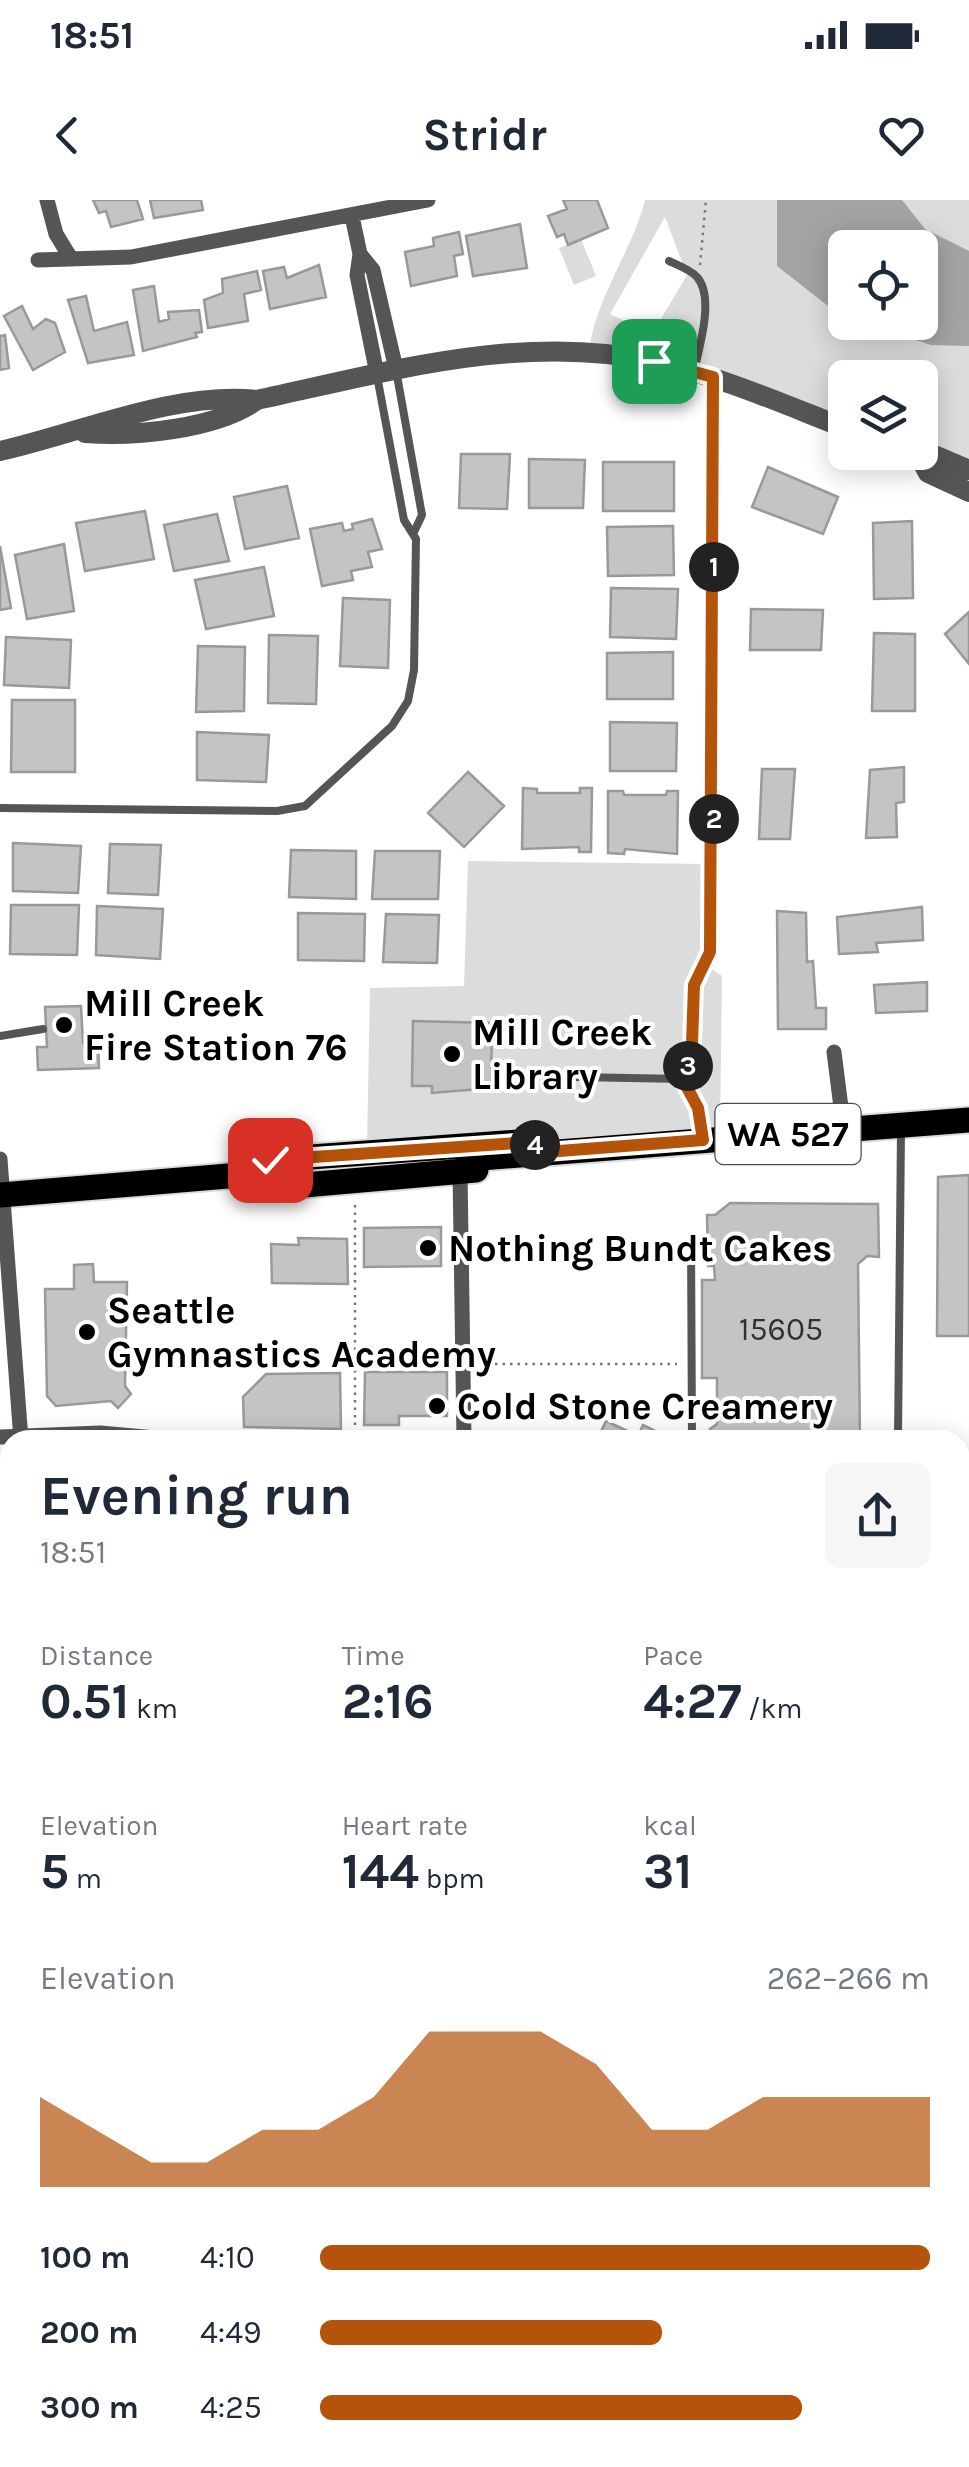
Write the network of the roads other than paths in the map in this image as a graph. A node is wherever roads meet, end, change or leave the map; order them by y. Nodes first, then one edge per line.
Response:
1 (47, 200) edge
2 (428, 200) edge
3 (352, 216) junction
4 (70, 257) junction
5 (38, 260) dead end
6 (669, 260) dead end
7 (387, 372) junction
8 (704, 374) junction
9 (828, 421) edge
10 (0, 451) edge
11 (938, 457) edge
12 (926, 470) edge
13 (969, 470) edge
14 (415, 476) junction
15 (396, 479) junction
16 (969, 492) edge
17 (414, 532) junction
18 (0, 808) edge
19 (710, 952) joint
20 (43, 1029) dead end
21 (0, 1036) edge
22 (834, 1052) dead end
23 (576, 1076) dead end
24 (682, 1078) junction
25 (969, 1120) edge
26 (901, 1126) junction
27 (844, 1131) junction
28 (703, 1140) junction
29 (546, 1152) junction
30 (0, 1159) edge
31 (460, 1171) junction
32 (240, 1175) junction
33 (2, 1195) edge
34 (691, 1237) dead end
35 (19, 1430) edge
36 (464, 1430) edge
37 (692, 1430) edge
38 (898, 1430) edge

1 - 4 street
2 - 3 street
3 - 4 street
3 - 7 street
4 - 5 street
6 - 8 lane
7 - 8 street
7 - 10 street
7 - 14 lane
7 - 15 lane
8 - 9 street
8 - 19 street
11 - 13 street
12 - 16 street
14 - 15 lane
14 - 17 lane
15 - 17 lane
17 - 18 lane
19 - 24 lane
20 - 21 lane
22 - 27 street
23 - 24 lane
24 - 28 lane
25 - 26 main road, WA 527
26 - 27 main road, WA 527
26 - 38 lane
27 - 28 main road, WA 527
28 - 29 main road, WA 527
29 - 31 main road, WA 527
29 - 32 main road, WA 527
30 - 33 street
31 - 32 main road, WA 527
31 - 36 street
32 - 33 main road, WA 527
33 - 35 street
34 - 37 lane

